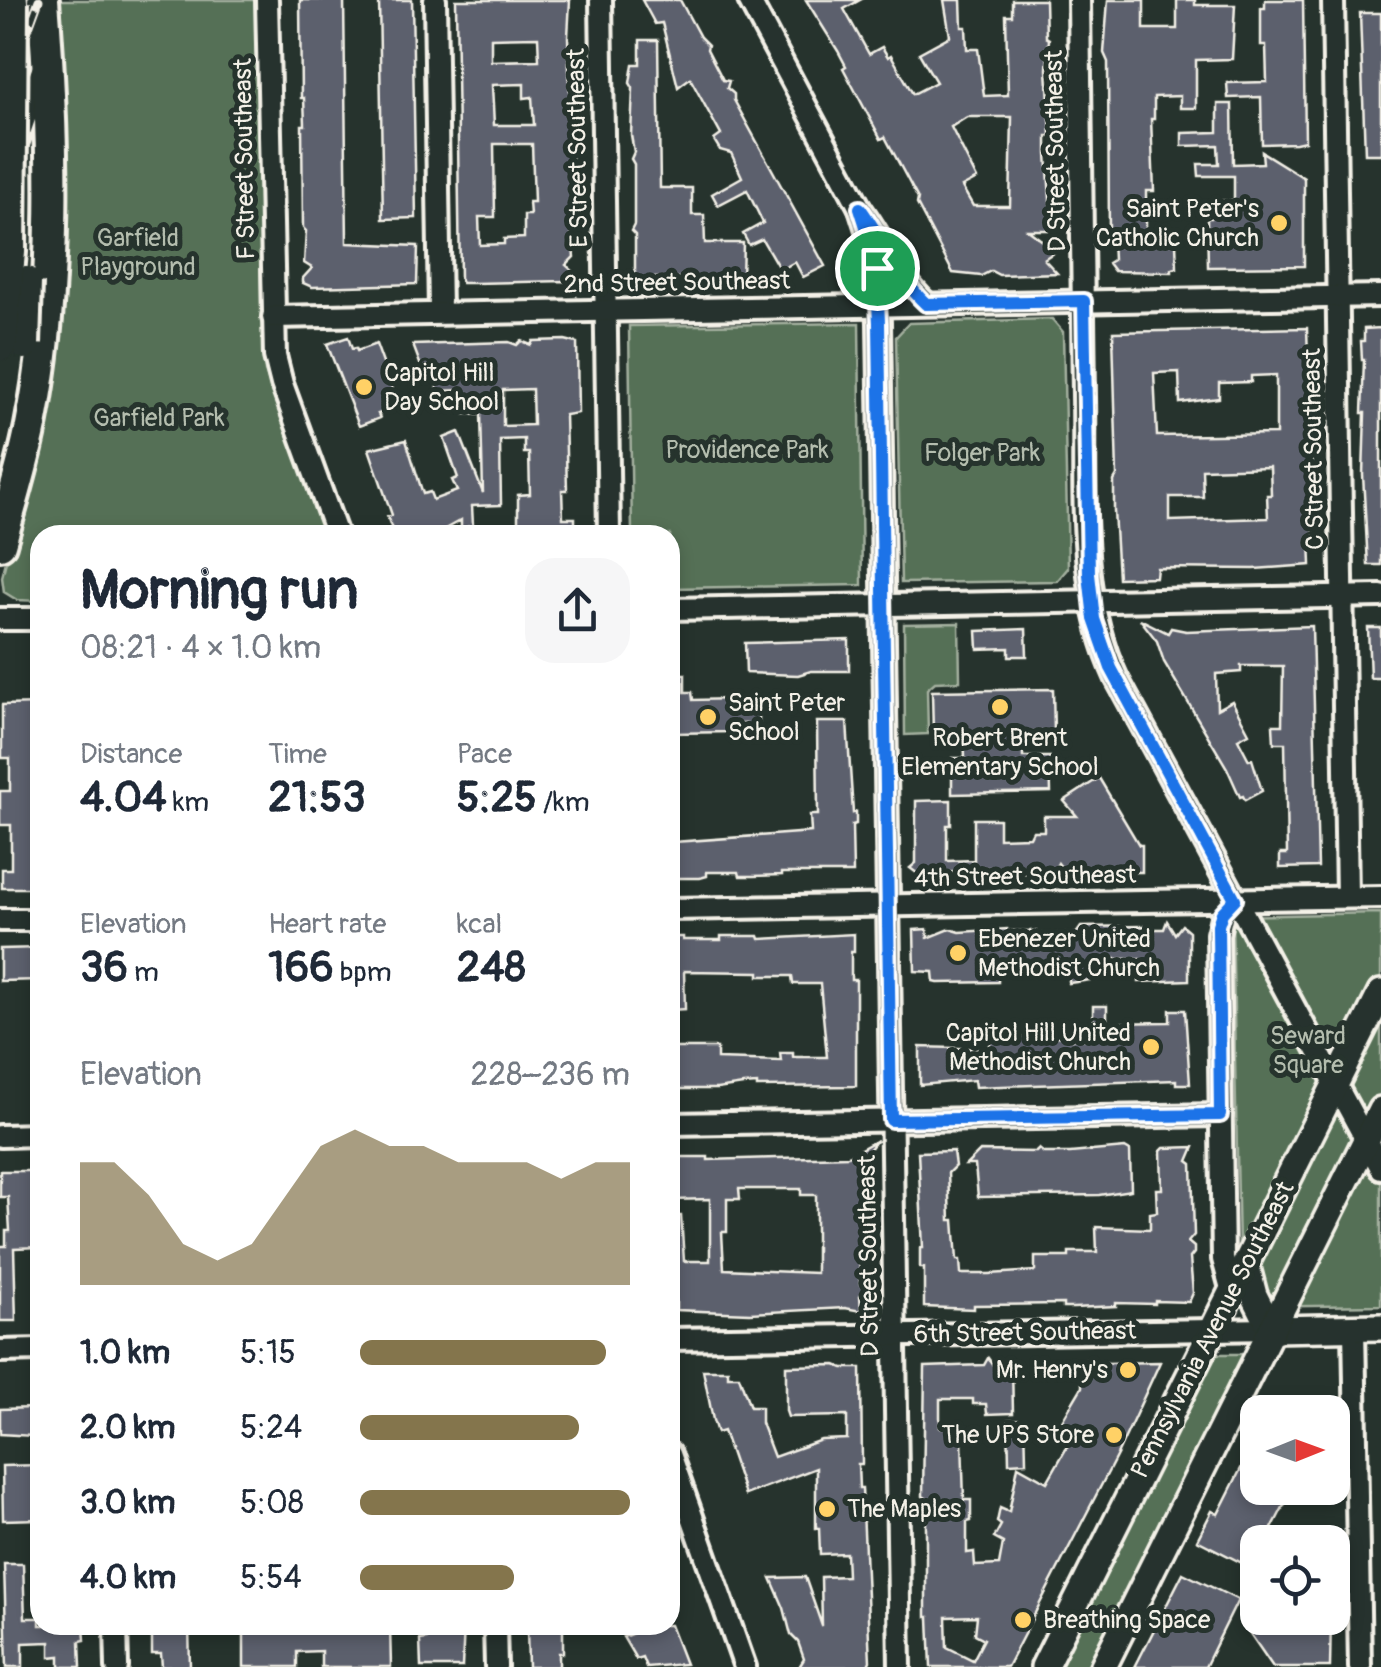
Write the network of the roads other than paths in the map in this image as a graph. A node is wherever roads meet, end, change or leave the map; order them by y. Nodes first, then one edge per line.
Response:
1 (12, 0) edge
2 (43, 0) edge
3 (267, 0) edge
4 (435, 0) edge
5 (602, 0) edge
6 (749, 0) edge
7 (1079, 0) edge
8 (1332, 0) edge
9 (45, 63) dead end
10 (0, 190) edge
11 (860, 208) junction
12 (1381, 296) edge
13 (1337, 297) junction
14 (1084, 301) junction
15 (878, 304) junction
16 (926, 304) junction
17 (606, 309) junction
18 (440, 312) junction
19 (274, 316) junction
20 (17, 347) edge
21 (0, 489) edge
22 (334, 525) edge
23 (609, 525) edge
24 (0, 544) edge
25 (1381, 596) edge
26 (1341, 598) junction
27 (1091, 601) junction
28 (883, 605) junction
29 (680, 609) edge
30 (30, 618) edge
31 (0, 619) edge
32 (1347, 897) junction
33 (1381, 897) edge
34 (1235, 899) junction
35 (887, 905) junction
36 (680, 909) edge
37 (0, 920) edge
38 (30, 920) edge
39 (1381, 993) edge
40 (1336, 1084) junction
41 (1381, 1110) edge
42 (1220, 1115) junction
43 (891, 1120) junction
44 (680, 1124) edge
45 (0, 1136) edge
46 (30, 1136) edge
47 (1366, 1140) junction
48 (1381, 1168) edge
49 (1246, 1264) junction
50 (1232, 1292) junction
51 (1354, 1327) junction
52 (1381, 1327) edge
53 (1272, 1329) junction
54 (1212, 1330) junction
55 (895, 1335) junction
56 (680, 1339) edge
57 (0, 1350) edge
58 (30, 1350) edge
59 (680, 1482) edge
60 (116, 1635) edge
61 (496, 1635) edge
62 (117, 1667) edge
63 (496, 1667) edge
64 (745, 1667) edge
65 (900, 1667) edge
66 (1044, 1667) edge
67 (1102, 1667) edge
68 (1360, 1667) edge

1 - 20 highway, bridge
2 - 20 highway
3 - 19 street, F Street Southeast
4 - 18 street
5 - 17 street, E Street Southeast
6 - 11 street
7 - 14 street, D Street Southeast
8 - 13 street, C Street Southeast
9 - 10 street
11 - 15 street, D Street Southeast
11 - 16 street
12 - 13 street, 2nd Street Southeast
13 - 14 street, 2nd Street Southeast
13 - 26 street, C Street Southeast
14 - 16 street, 2nd Street Southeast
14 - 27 street, D Street Southeast
15 - 16 street, 2nd Street Southeast
15 - 17 street, 2nd Street Southeast
15 - 28 street, D Street Southeast
17 - 18 street, 2nd Street Southeast
17 - 23 street, E Street Southeast
18 - 19 street, 2nd Street Southeast
19 - 22 street, F Street Southeast
20 - 21 highway
20 - 24 highway
25 - 26 street
26 - 27 street
26 - 32 street, C Street Southeast
27 - 28 street
27 - 34 street, D Street Southeast
28 - 29 street
28 - 35 street, D Street Southeast
30 - 31 street
32 - 33 street, 4th Street Southeast
32 - 34 street, 4th Street Southeast
34 - 35 street, 4th Street Southeast
34 - 40 street, D Street Southeast
34 - 42 street
35 - 36 street, 4th Street Southeast
35 - 43 street, D Street Southeast
37 - 38 street
39 - 40 main road, Pennsylvania Avenue Southeast
40 - 47 street, D Street Southeast
40 - 49 main road, Pennsylvania Avenue Southeast
41 - 47 main road, Pennsylvania Avenue Southeast
42 - 43 street
42 - 50 street
43 - 44 street
43 - 55 street, D Street Southeast
45 - 46 street
47 - 48 street, D Street Southeast
47 - 53 main road, Pennsylvania Avenue Southeast
49 - 50 main road, Pennsylvania Avenue Southeast
49 - 53 main road
50 - 54 main road, Pennsylvania Avenue Southeast
51 - 52 main road, 6th Street Southeast
51 - 53 main road, 6th Street Southeast
51 - 68 street
53 - 54 street, 6th Street Southeast
53 - 67 main road, Pennsylvania Avenue Southeast
54 - 55 street, 6th Street Southeast
54 - 66 main road, Pennsylvania Avenue Southeast
55 - 56 street, 6th Street Southeast
55 - 65 street, D Street Southeast
57 - 58 street
59 - 64 street
60 - 62 street
61 - 63 street

